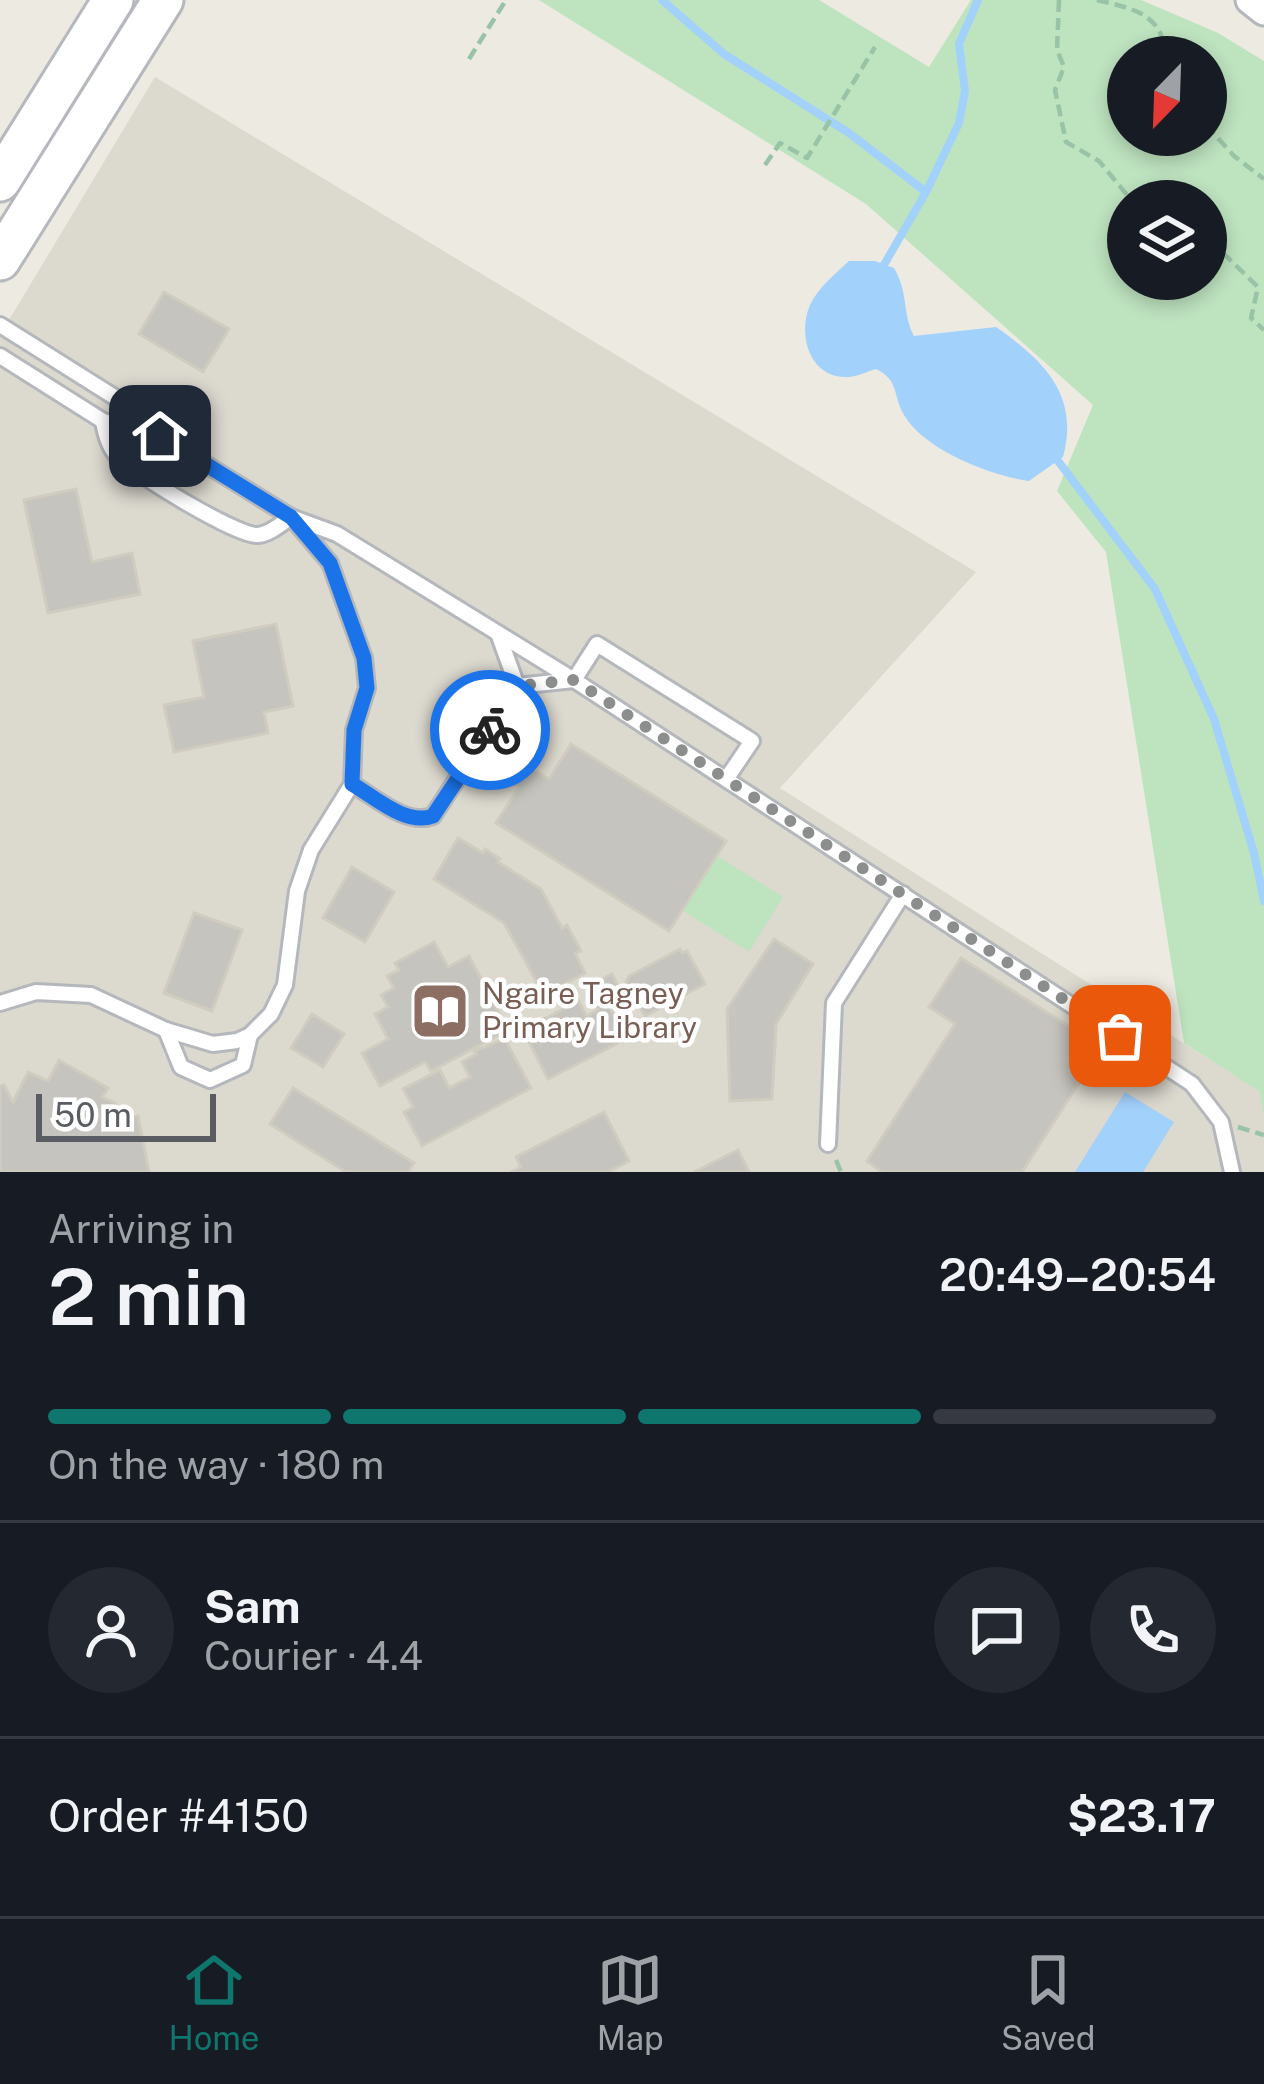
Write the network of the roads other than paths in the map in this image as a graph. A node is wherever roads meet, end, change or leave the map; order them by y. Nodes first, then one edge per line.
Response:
1 (113, 0) edge
2 (164, 0) edge
3 (1250, 0) edge
4 (1264, 11) edge
5 (0, 181) edge
6 (0, 260) edge
7 (0, 325) edge
8 (0, 356) edge
9 (103, 421) junction
10 (160, 436) junction
11 (291, 517) junction
12 (499, 636) junction
13 (574, 680) junction
14 (517, 686) junction
15 (727, 778) junction
16 (352, 784) junction
17 (903, 894) junction
18 (0, 1004) edge
19 (166, 1030) junction
20 (250, 1035) junction
21 (828, 1144) dead end
22 (1232, 1172) edge

1 - 5 main road
2 - 6 main road
3 - 4 street
7 - 10 lane
8 - 9 lane
9 - 10 lane
9 - 11 lane
10 - 11 lane
11 - 12 lane
11 - 16 lane
12 - 13 lane
12 - 14 lane
13 - 14 lane
13 - 15 lane
13 - 15 lane
14 - 16 lane
15 - 17 lane
16 - 20 lane
17 - 21 lane
17 - 22 lane
18 - 19 lane
19 - 20 lane
19 - 20 lane

